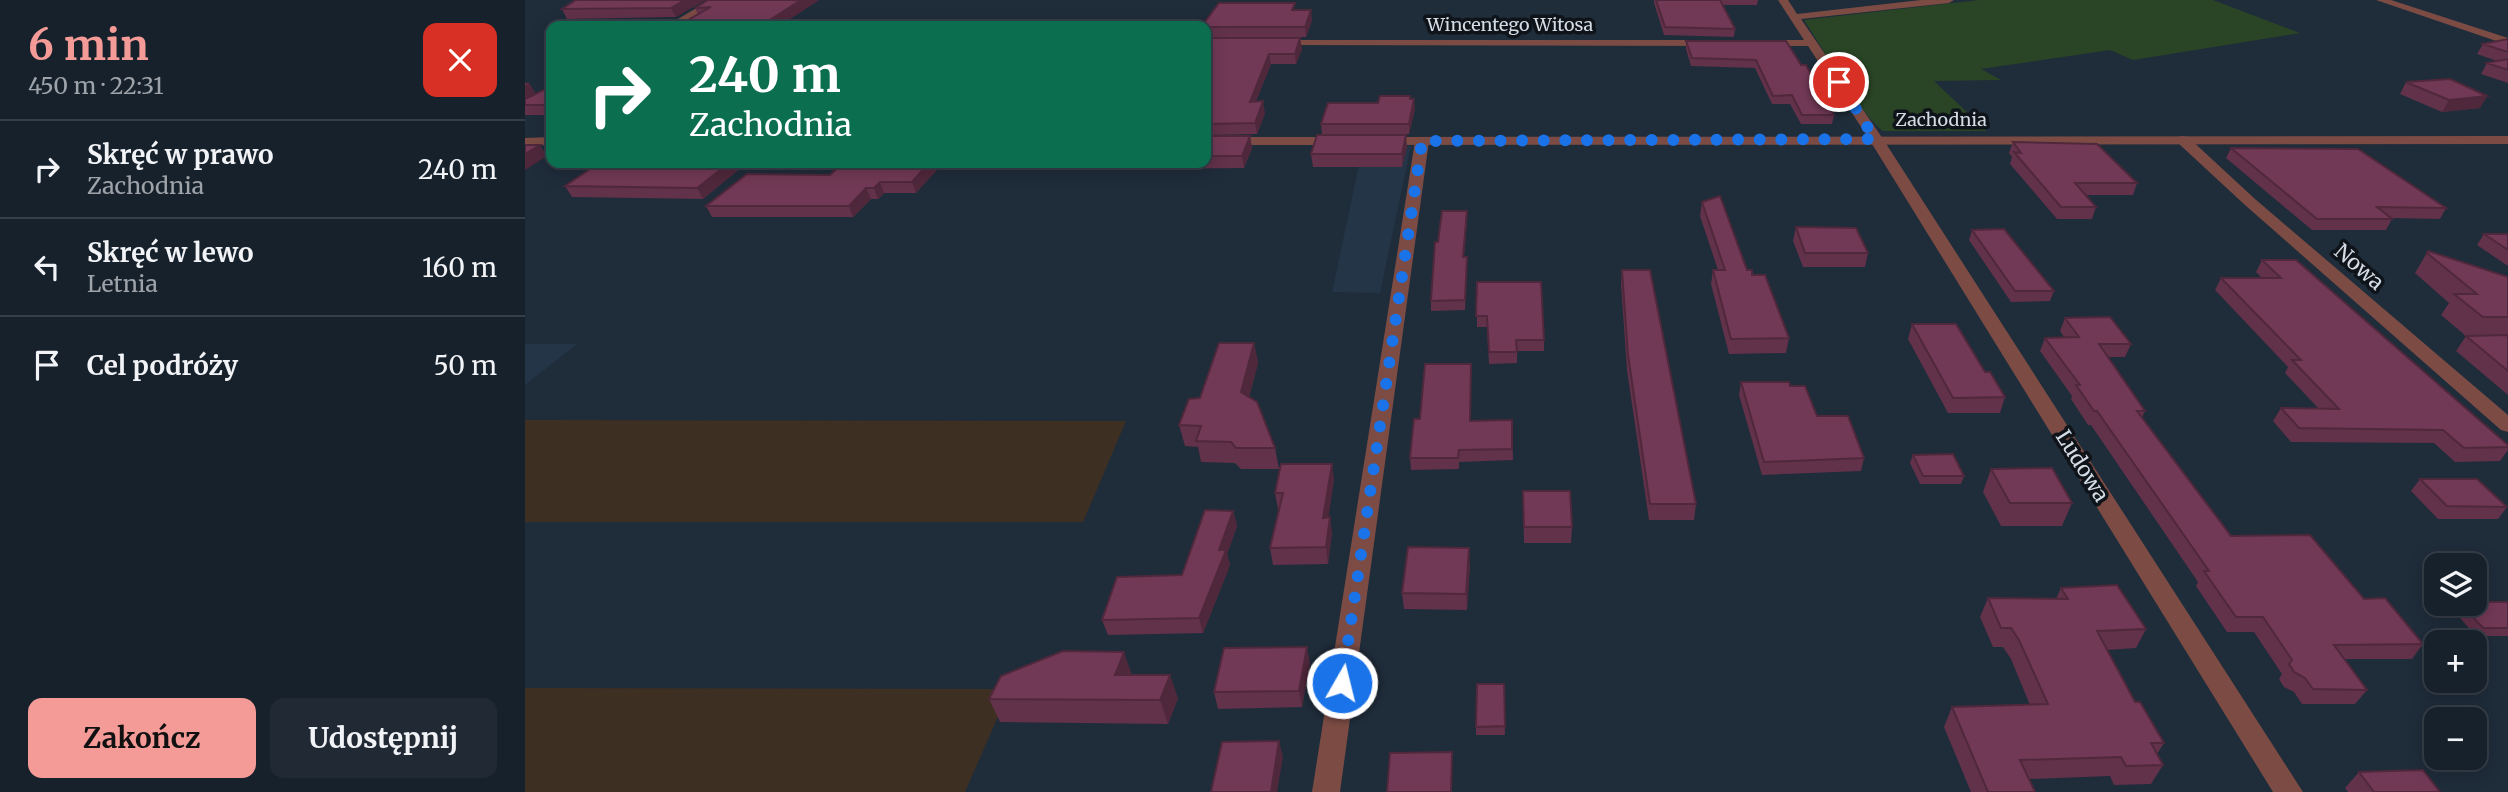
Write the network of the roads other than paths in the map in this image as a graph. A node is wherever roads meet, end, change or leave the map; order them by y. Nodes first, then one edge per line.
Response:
1 (718, 0) edge
2 (1783, 0) edge
3 (1949, 0) edge
4 (2381, 0) edge
5 (1795, 17) junction
6 (680, 21) edge
7 (2508, 42) edge
8 (1268, 43) edge
9 (1723, 43) edge
10 (1749, 43) edge
11 (1814, 43) junction
12 (1875, 139) junction
13 (2183, 140) junction
14 (546, 141) edge
15 (1211, 141) edge
16 (1422, 141) junction
17 (2506, 141) edge
18 (525, 142) edge
19 (2508, 426) edge
20 (1326, 792) edge
21 (2289, 792) edge

1 - 6 street
2 - 5 street, Ludowa
3 - 5 street
4 - 7 street
5 - 11 street, Ludowa
8 - 9 street, Wincentego Witosa
10 - 11 street
11 - 12 street, Ludowa
12 - 13 street, Zachodnia
12 - 16 street, Zachodnia
12 - 21 street, Ludowa
13 - 17 street, Zachodnia
13 - 19 street, Nowa
14 - 18 street
15 - 16 street, Zachodnia
16 - 20 street

